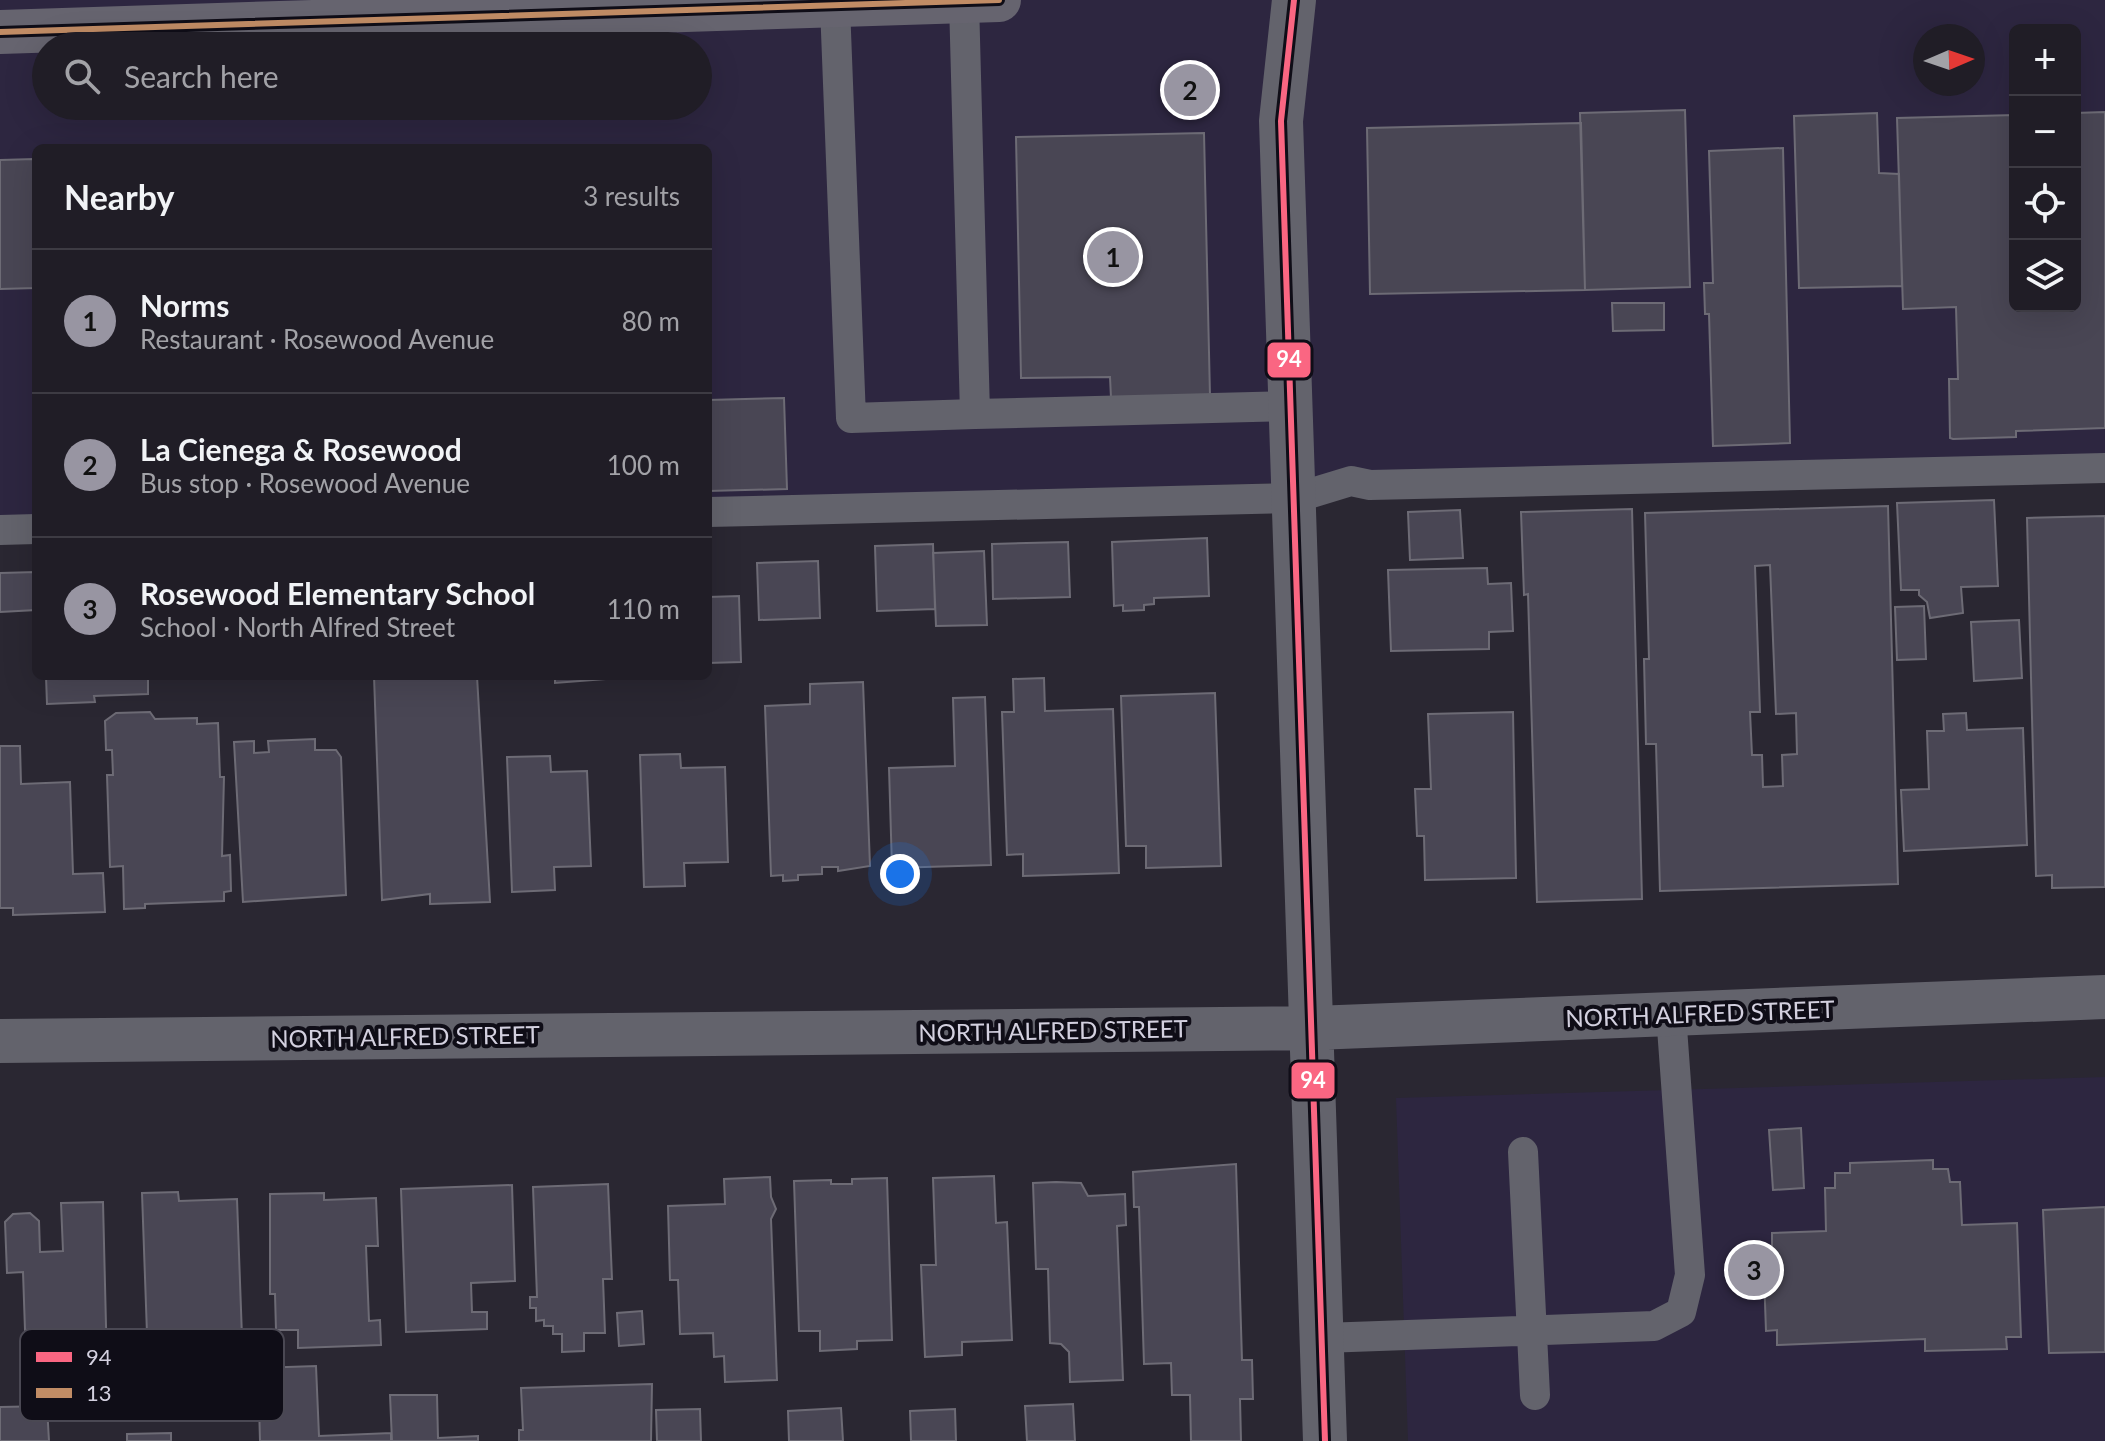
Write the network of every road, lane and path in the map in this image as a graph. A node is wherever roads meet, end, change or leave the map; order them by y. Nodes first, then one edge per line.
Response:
1 (999, 0) edge
2 (1294, 0) edge
3 (964, 1) edge
4 (835, 6) junction
5 (0, 32) edge
6 (1292, 406) junction
7 (975, 414) junction
8 (2105, 468) edge
9 (1295, 498) junction
10 (712, 512) edge
11 (32, 529) edge
12 (0, 530) edge
13 (2105, 997) edge
14 (1671, 1014) junction
15 (1314, 1028) junction
16 (0, 1041) edge
17 (1523, 1152) dead end
18 (1530, 1330) junction
19 (1323, 1338) junction
20 (1535, 1395) dead end
21 (1325, 1441) edge

1 - 3 main road
2 - 6 street
3 - 4 main road
3 - 7 lane
4 - 5 main road
4 - 7 lane
6 - 7 lane
6 - 9 street
8 - 9 lane
9 - 10 lane
9 - 15 street
11 - 12 lane
13 - 14 street, NORTH ALFRED STREET
14 - 15 street, NORTH ALFRED STREET
14 - 18 lane
15 - 16 street, NORTH ALFRED STREET
15 - 19 street
17 - 18 lane
18 - 19 lane
18 - 20 lane
19 - 21 street

